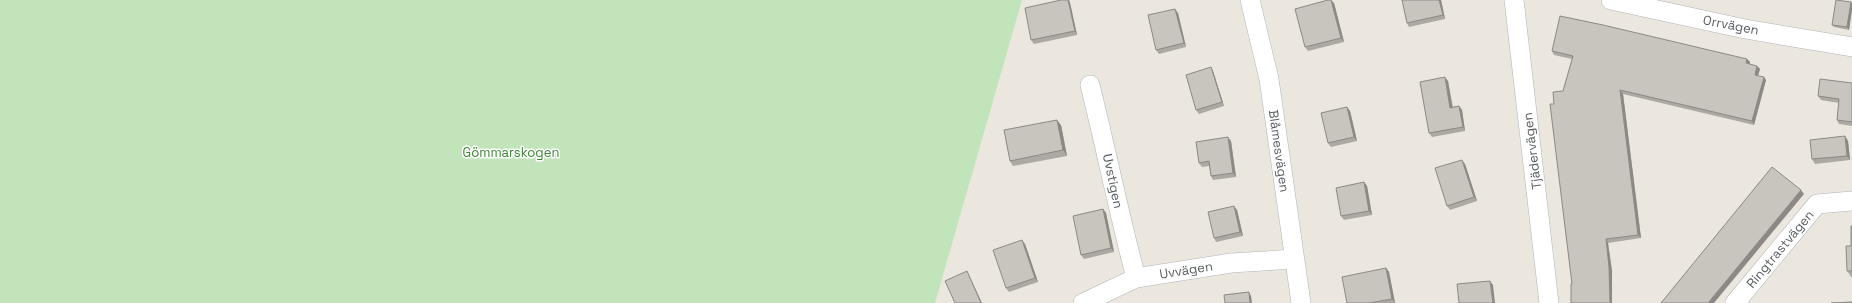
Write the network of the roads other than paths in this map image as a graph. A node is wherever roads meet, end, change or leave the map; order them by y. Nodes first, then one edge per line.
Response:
1 (1250, 0) edge
2 (1514, 0) edge
3 (1612, 0) edge
4 (1852, 47) edge
5 (1090, 85) dead end
6 (1852, 201) edge
7 (1294, 259) junction
8 (1136, 278) junction
9 (1083, 303) edge
10 (1301, 303) edge
11 (1549, 303) edge
12 (1735, 303) edge

1 - 7 street, Blåmesvägen
2 - 11 street, Tjädervägen
3 - 4 street, Orrvägen
5 - 8 street, Uvstigen
6 - 12 street, Ringtrastvägen
7 - 8 street, Uvvägen
7 - 10 street, Blåmesvägen
8 - 9 street, Uvvägen

